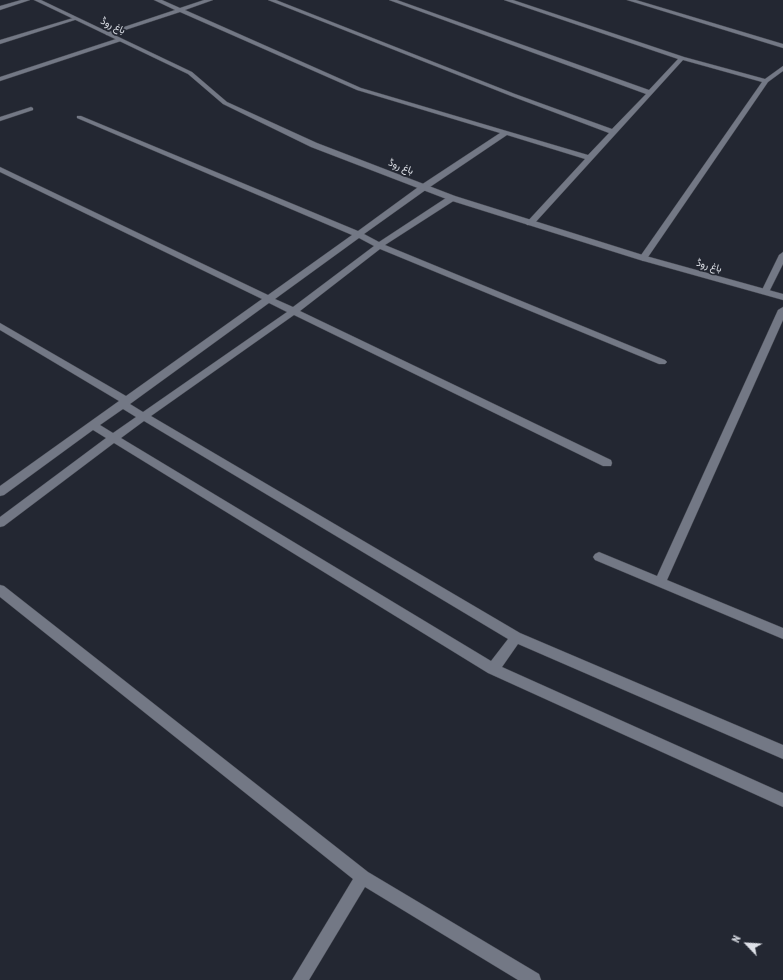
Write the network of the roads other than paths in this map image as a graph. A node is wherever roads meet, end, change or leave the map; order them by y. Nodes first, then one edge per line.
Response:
1 (27, 0) edge
2 (37, 0) edge
3 (157, 0) edge
4 (210, 0) edge
5 (271, 0) edge
6 (392, 0) edge
7 (507, 0) edge
8 (630, 0) edge
9 (0, 8) edge
10 (180, 10) junction
11 (75, 19) junction
12 (108, 34) junction
13 (119, 40) junction
14 (0, 42) edge
15 (783, 46) edge
16 (682, 58) junction
17 (783, 68) edge
18 (0, 80) edge
19 (766, 81) junction
20 (650, 93) junction
21 (31, 109) dead end
22 (80, 117) dead end
23 (0, 119) edge
24 (613, 132) junction
25 (506, 133) junction
26 (590, 158) junction
27 (0, 170) edge
28 (424, 187) junction
29 (452, 198) junction
30 (530, 223) junction
31 (358, 234) junction
32 (380, 246) junction
33 (783, 255) edge
34 (643, 258) junction
35 (765, 292) junction
36 (783, 298) edge
37 (268, 299) junction
38 (783, 310) edge
39 (294, 311) junction
40 (0, 326) edge
41 (662, 362) dead end
42 (124, 402) junction
43 (144, 417) junction
44 (92, 425) junction
45 (113, 438) junction
46 (607, 463) dead end
47 (0, 492) edge
48 (0, 523) edge
49 (600, 557) dead end
50 (660, 582) junction
51 (0, 590) edge
52 (783, 634) edge
53 (516, 636) junction
54 (493, 669) junction
55 (783, 752) edge
56 (783, 800) edge
57 (364, 877) junction
58 (300, 980) edge
59 (533, 980) edge

1 - 9 street
2 - 11 street, باغ روڈ
3 - 10 street
4 - 10 street
5 - 24 street
6 - 20 street
7 - 16 street
8 - 15 street
10 - 12 street
10 - 25 street
11 - 12 street, باغ روڈ
11 - 14 street
12 - 13 street, باغ روڈ
13 - 18 street
13 - 28 street, باغ روڈ
16 - 19 street
16 - 20 street
17 - 19 street
19 - 34 street
20 - 24 street
21 - 23 street
22 - 31 street
24 - 26 street
25 - 26 street
25 - 28 street
26 - 30 street
27 - 37 street
28 - 29 street, باغ روڈ
28 - 31 street
29 - 30 street, باغ روڈ
29 - 32 street
30 - 34 street, باغ روڈ
31 - 32 street
31 - 37 street
32 - 39 street
32 - 41 street
33 - 35 street
34 - 35 street, باغ روڈ
35 - 36 street, باغ روڈ
37 - 39 street
37 - 42 street
38 - 50 street
39 - 43 street
39 - 46 street
40 - 42 street
42 - 43 street
42 - 44 street
43 - 45 street
43 - 53 street
44 - 45 street
44 - 47 street
45 - 48 street
45 - 54 street
49 - 50 street
50 - 52 street
51 - 57 street
53 - 54 street
53 - 55 street
54 - 56 street
57 - 58 street
57 - 59 street

